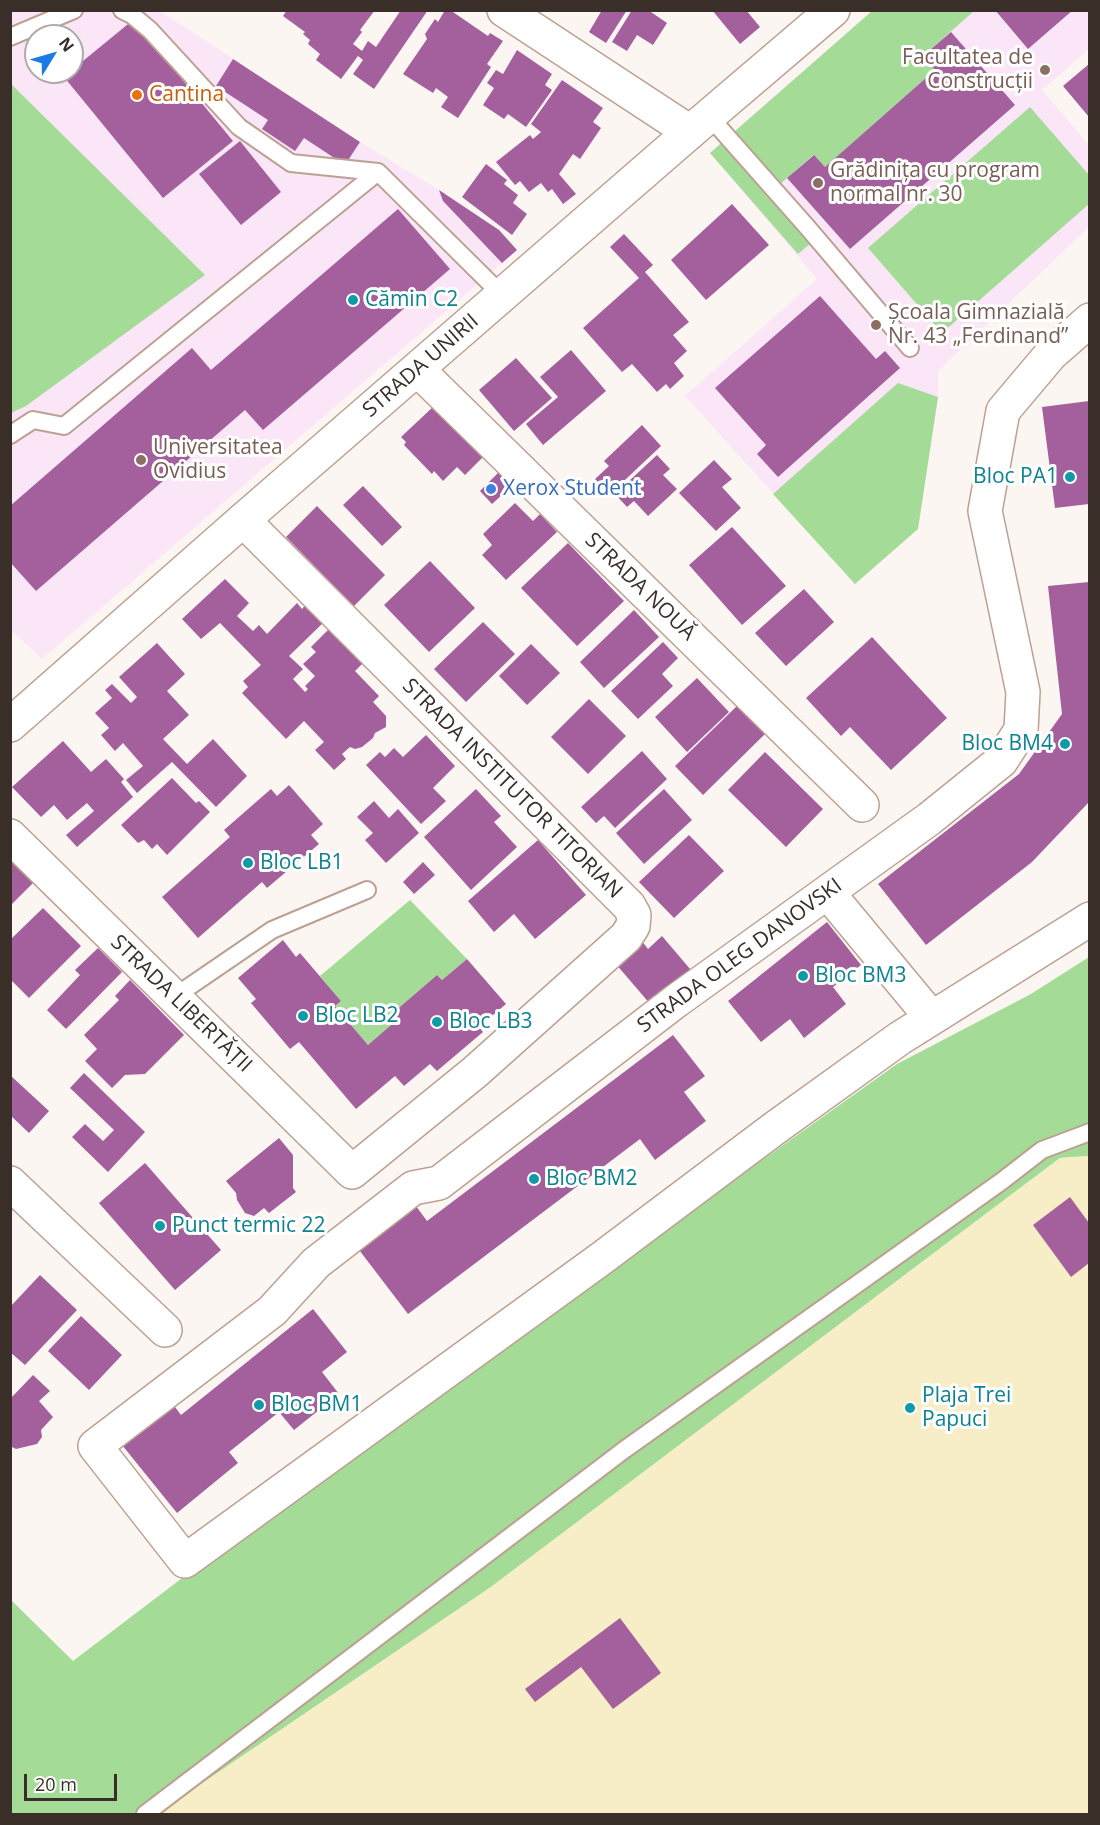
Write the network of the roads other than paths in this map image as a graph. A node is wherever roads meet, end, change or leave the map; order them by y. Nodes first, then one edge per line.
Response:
1 (74, 10) edge
2 (122, 10) edge
3 (504, 10) edge
4 (833, 10) edge
5 (10, 37) edge
6 (699, 124) junction
7 (378, 172) junction
8 (502, 295) junction
9 (1089, 320) edge
10 (910, 348) dead end
11 (418, 369) junction
12 (10, 435) edge
13 (243, 520) junction
14 (10, 725) edge
15 (862, 806) dead end
16 (10, 836) edge
17 (367, 890) dead end
18 (828, 893) junction
19 (1089, 919) edge
20 (174, 997) junction
21 (931, 1017) junction
22 (1089, 1132) edge
23 (352, 1172) joint
24 (10, 1184) edge
25 (165, 1330) dead end
26 (145, 1815) edge

1 - 5 lane
2 - 7 lane
3 - 6 street
4 - 6 street, STRADA UNIRII
6 - 8 street, STRADA UNIRII
6 - 10 lane
7 - 8 lane
7 - 12 lane
8 - 11 street, STRADA UNIRII
9 - 18 street, STRADA OLEG DANOVSKI
11 - 13 street, STRADA UNIRII
11 - 15 street, STRADA NOUĂ
13 - 14 street, STRADA UNIRII
13 - 23 street, STRADA INSTITUTOR TITORIAN
16 - 20 street, STRADA LIBERTĂȚII
17 - 20 lane
18 - 21 street
18 - 21 street, STRADA OLEG DANOVSKI
19 - 21 street
20 - 23 street, STRADA LIBERTĂȚII
22 - 26 lane
24 - 25 street

